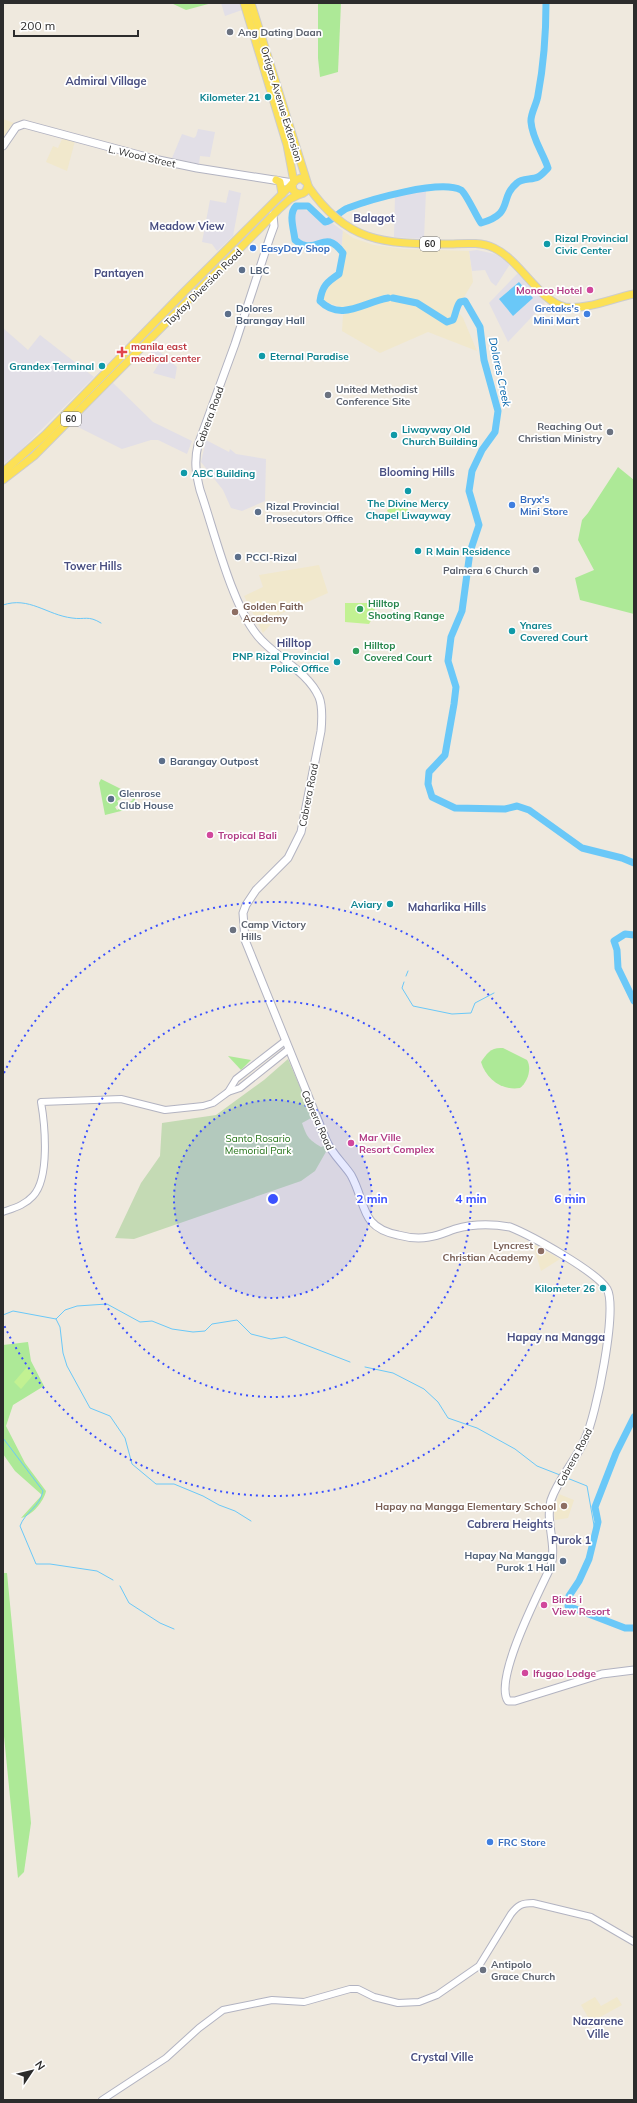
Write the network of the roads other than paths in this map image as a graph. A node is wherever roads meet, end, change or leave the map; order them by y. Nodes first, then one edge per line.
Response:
1 (244, 3) edge
2 (251, 3) edge
3 (3, 146) edge
4 (276, 180) junction
5 (293, 183) junction
6 (307, 185) junction
7 (283, 194) junction
8 (301, 194) junction
9 (317, 199) junction
10 (290, 200) junction
11 (273, 215) junction
12 (265, 224) junction
13 (634, 294) edge
14 (145, 333) junction
15 (151, 339) junction
16 (230, 354) junction
17 (93, 386) junction
18 (99, 391) junction
19 (3, 472) edge
20 (3, 480) edge
21 (285, 1041) junction
22 (288, 1049) junction
23 (265, 1055) junction
24 (270, 1063) junction
25 (228, 1092) junction
26 (3, 1212) edge
27 (632, 1670) edge
28 (634, 1942) edge
29 (102, 2100) edge

1 - 5 main road, Ortigas Avenue Extension
2 - 6 main road, Ortigas Avenue Extension / 60
3 - 4 main road, L. Wood Street
4 - 5 main road, L. Wood Street
4 - 7 main road
5 - 6 main road
5 - 7 main road, Taytay Diversion Road / 60
5 - 8 main road
6 - 8 main road, 60
6 - 9 main road, 60
7 - 10 main road
7 - 14 main road, Taytay Diversion Road / 60
8 - 9 main road, 60
8 - 10 main road, Taytay Diversion Road / 60
9 - 13 main road, 60
10 - 11 main road, Taytay Diversion Road / 60
11 - 12 main road, Taytay Diversion Road / 60
11 - 16 main road, Cabrera Road
12 - 15 main road, Taytay Diversion Road / 60
12 - 16 main road, Cabrera Road
14 - 15 main road
14 - 17 main road, Taytay Diversion Road / 60
15 - 18 main road, Taytay Diversion Road / 60
16 - 21 main road, Cabrera Road
17 - 18 main road
17 - 19 main road, Taytay Diversion Road / 60
18 - 20 main road, Taytay Diversion Road / 60
21 - 22 main road, Cabrera Road
21 - 23 street
22 - 24 street
22 - 27 main road, Cabrera Road
23 - 24 street
23 - 25 street
24 - 25 street
25 - 26 street
28 - 29 street

